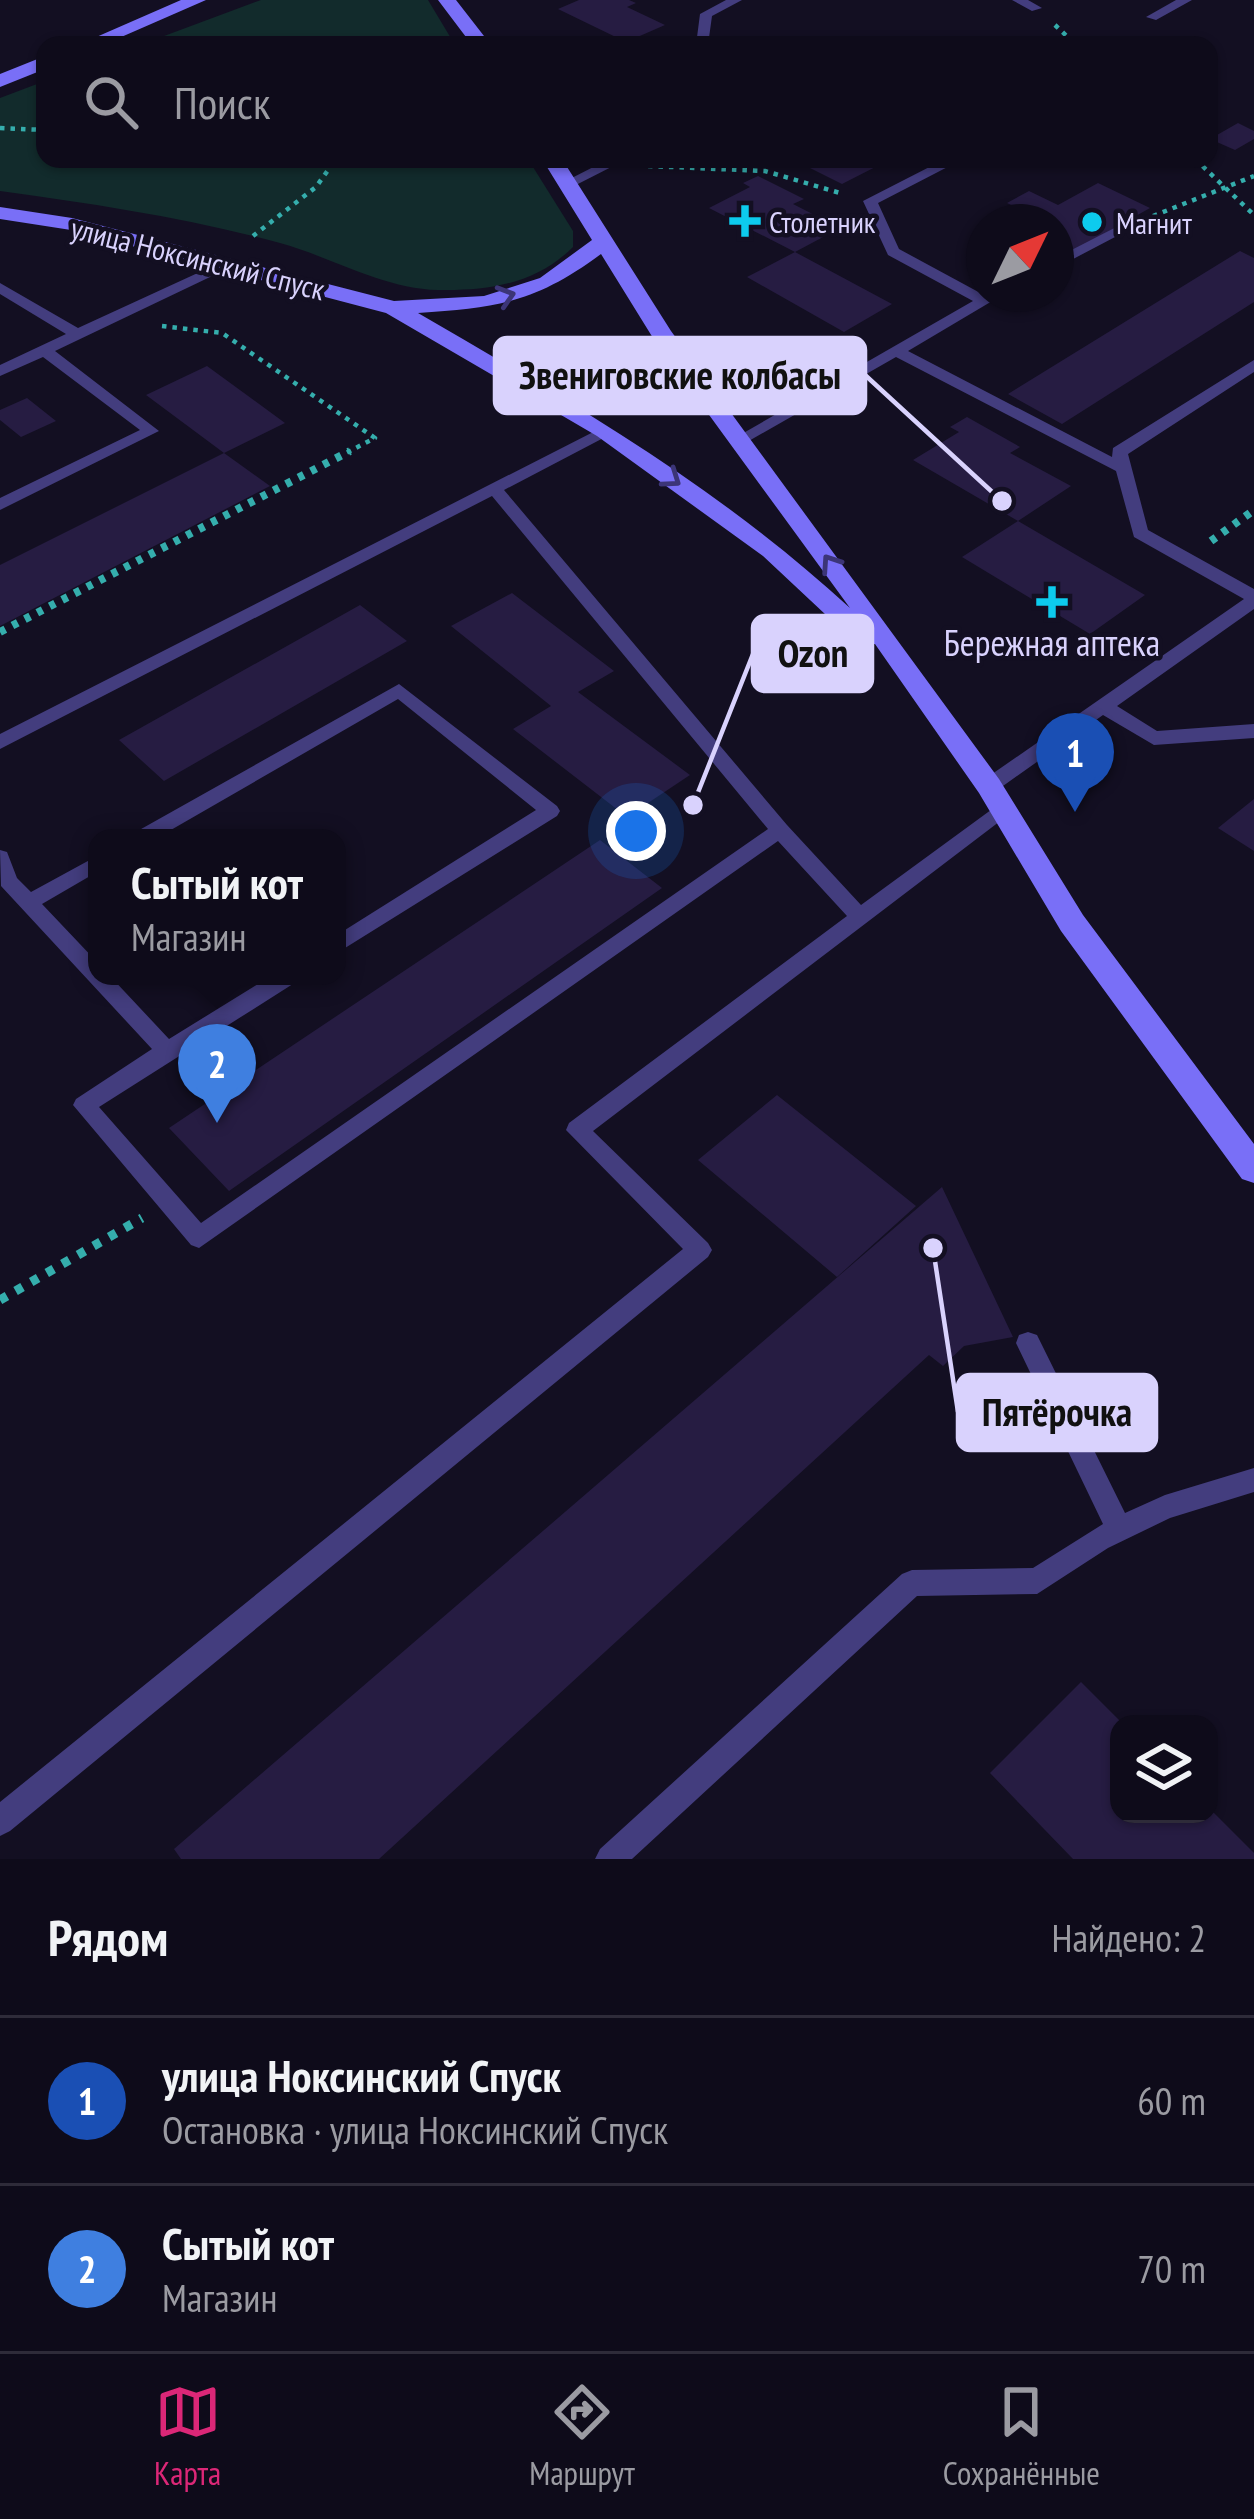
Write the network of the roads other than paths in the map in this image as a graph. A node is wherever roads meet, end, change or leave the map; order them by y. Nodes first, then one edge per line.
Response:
1 (197, 0) edge
2 (447, 0) edge
3 (736, 0) edge
4 (1018, 0) edge
5 (1186, 0) edge
6 (1036, 8) dead end
7 (463, 10) edge
8 (1152, 17) dead end
9 (109, 36) edge
10 (703, 36) edge
11 (36, 66) edge
12 (0, 80) edge
13 (557, 168) edge
14 (601, 168) edge
15 (938, 168) edge
16 (567, 184) junction
17 (0, 213) edge
18 (1130, 226) road end
19 (603, 242) junction
20 (1074, 255) edge
21 (226, 264) junction
22 (966, 286) edge
23 (0, 288) edge
24 (394, 308) junction
25 (966, 311) edge
26 (78, 334) junction
27 (44, 350) junction
28 (896, 351) junction
29 (1254, 365) edge
30 (0, 371) edge
31 (604, 431) junction
32 (741, 439) junction
33 (1119, 467) junction
34 (494, 488) junction
35 (0, 506) edge
36 (1254, 598) edge
37 (920, 694) junction
38 (1103, 706) junction
39 (1254, 731) edge
40 (0, 742) edge
41 (996, 799) junction
42 (157, 829) edge
43 (780, 830) junction
44 (0, 857) edge
45 (88, 868) edge
46 (28, 902) junction
47 (860, 917) junction
48 (346, 939) edge
49 (88, 967) edge
50 (105, 985) edge
51 (274, 985) edge
52 (167, 1052) junction
53 (1254, 1169) edge
54 (1028, 1342) dead end
55 (1254, 1480) edge
56 (1119, 1529) junction
57 (0, 1821) edge
58 (610, 1859) edge

1 - 9 street
2 - 7 street
3 - 10 lane
4 - 6 lane
5 - 8 lane
11 - 12 street
13 - 16 street, улица Ноксинский Спуск
14 - 16 lane
15 - 22 lane
16 - 19 street, улица Ноксинский Спуск
17 - 21 street, улица Ноксинский Спуск
18 - 20 lane
24 -> 19 street, улица Ноксинский Спуск
19 - 32 street, улица Ноксинский Спуск
21 - 24 street, улица Ноксинский Спуск
21 - 26 lane
23 - 26 lane
24 - 31 street, улица Ноксинский Спуск
25 - 28 lane
26 - 27 lane
27 - 30 lane
27 - 35 lane
28 - 32 lane
28 - 33 lane
29 - 33 lane
31 - 34 lane
31 -> 37 street, улица Ноксинский Спуск
37 -> 32 street, улица Ноксинский Спуск
33 - 36 lane
34 - 40 lane
34 - 43 lane
36 - 38 lane
37 - 41 street, улица Ноксинский Спуск
38 - 39 lane
38 - 41 lane
41 - 47 lane
41 - 53 street, улица Ноксинский Спуск
42 - 48 lane
43 - 47 lane
43 - 52 lane
44 - 46 lane
45 - 46 lane
46 - 49 lane
47 - 57 lane
50 - 52 lane
51 - 52 lane
54 - 56 lane
55 - 56 lane
56 - 58 lane

